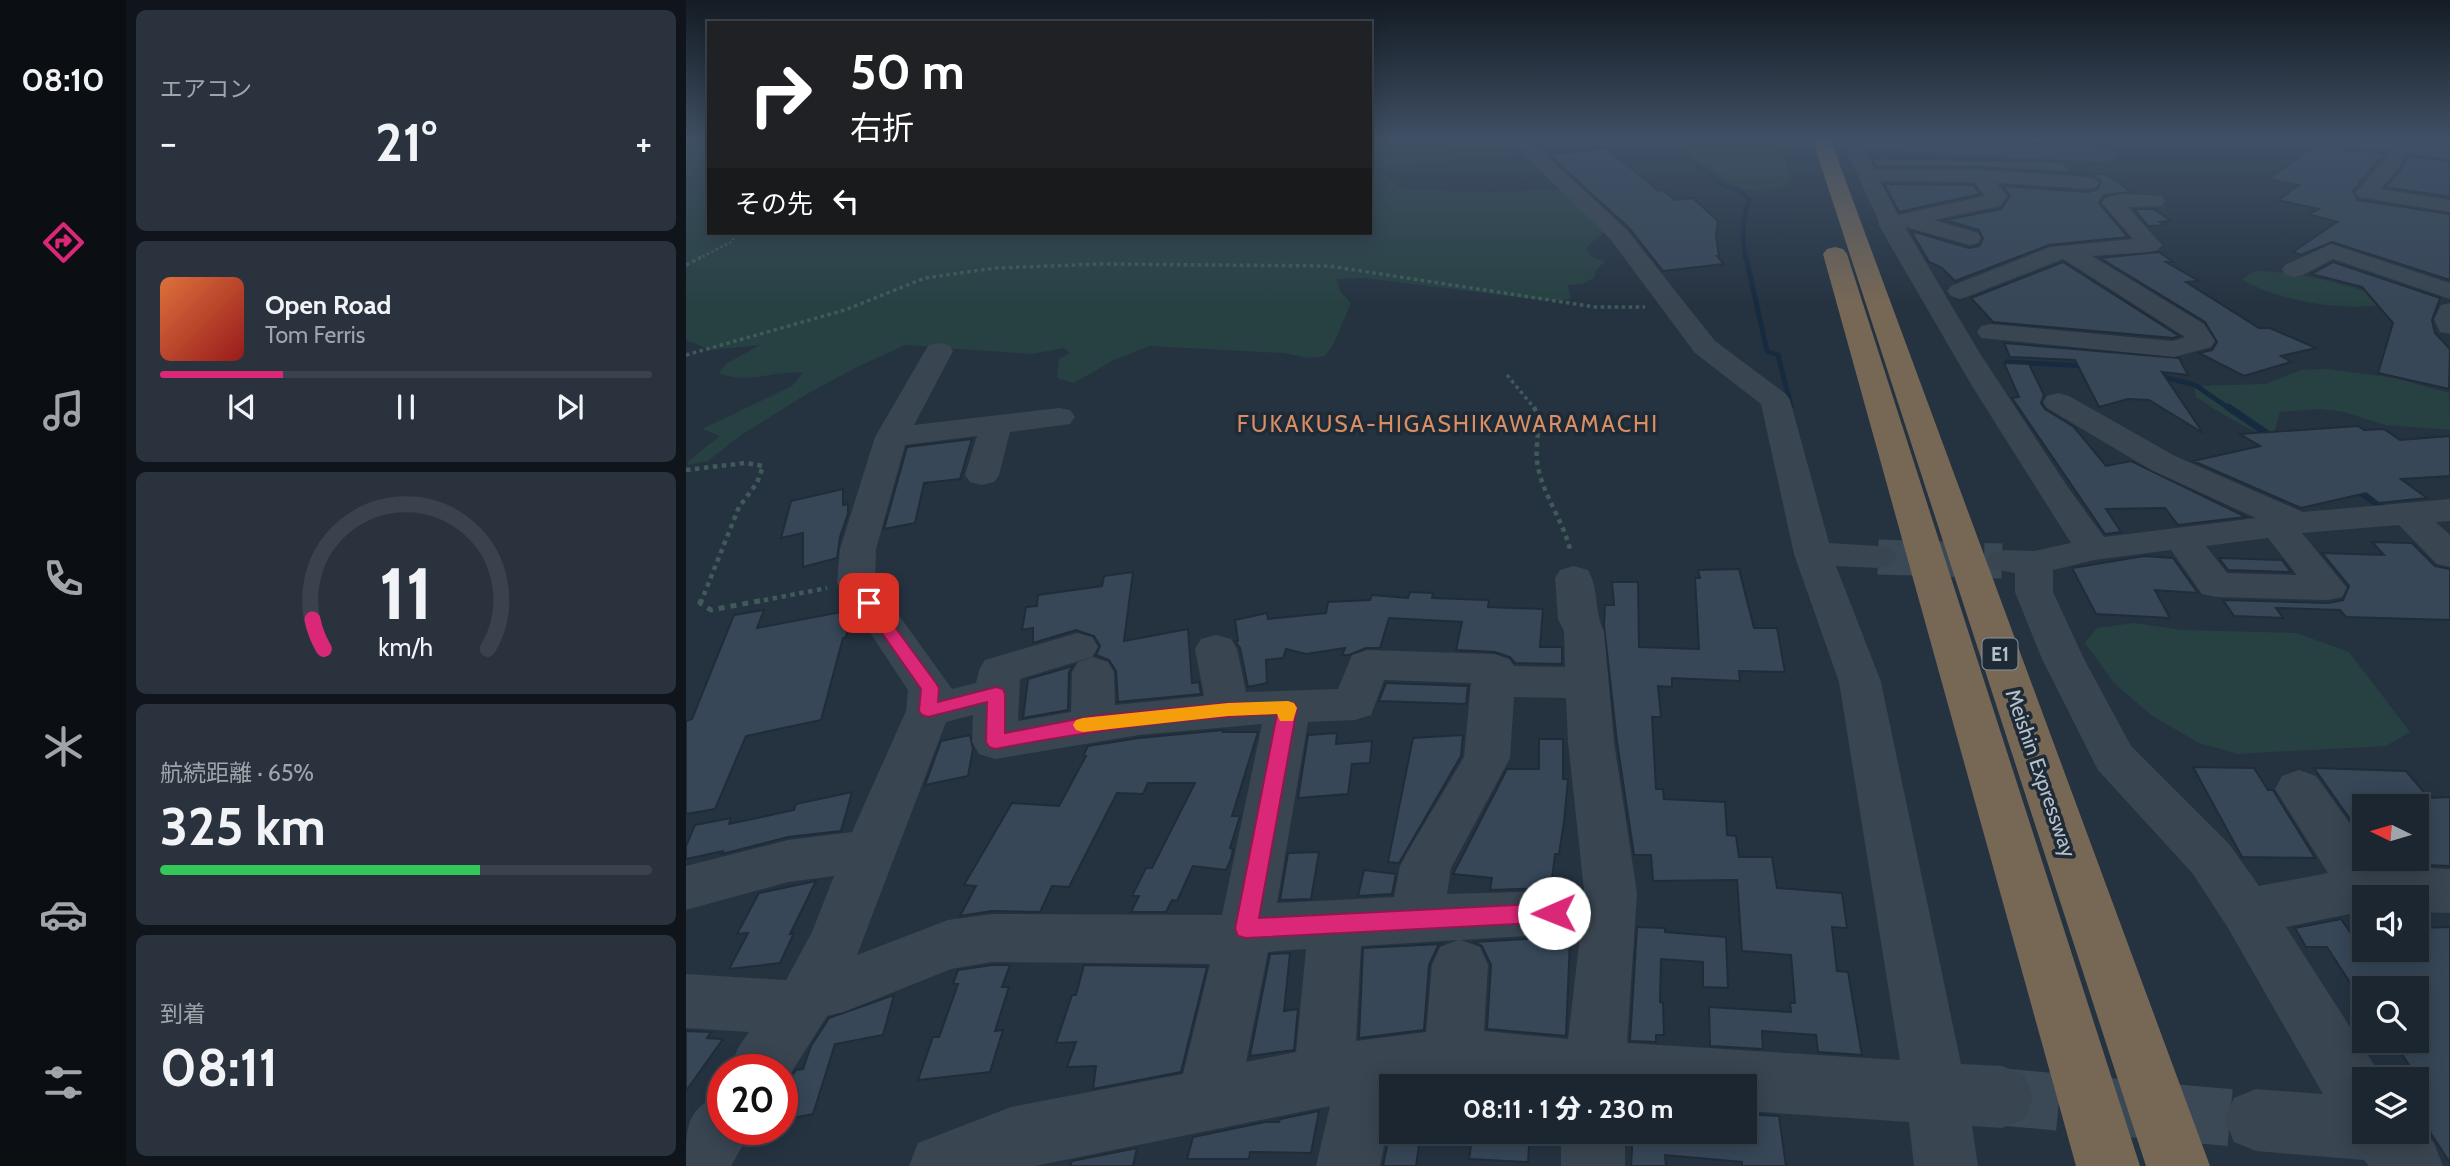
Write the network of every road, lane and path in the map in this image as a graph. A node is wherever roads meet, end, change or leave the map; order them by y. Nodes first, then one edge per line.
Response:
1 (1577, 195) edge
2 (1818, 195) edge
3 (1859, 195) edge
4 (1880, 195) edge
5 (1996, 195) edge
6 (2381, 195) edge
7 (1992, 201) junction
8 (2018, 201) dead end
9 (2154, 201) dead end
10 (2450, 206) edge
11 (2450, 215) edge
12 (2418, 221) dead end
13 (1898, 222) junction
14 (733, 235) edge
15 (1970, 238) dead end
16 (2067, 251) junction
17 (686, 265) edge
18 (1916, 270) junction
19 (2294, 270) dead end
20 (1960, 291) junction
21 (2450, 291) edge
22 (1674, 306) junction
23 (2450, 311) edge
24 (2450, 326) edge
25 (1991, 332) junction
26 (939, 351) dead end
27 (686, 355) edge
28 (1507, 375) dead end
29 (2058, 402) dead end
30 (1059, 417) dead end
31 (2007, 419) junction
32 (996, 425) junction
33 (891, 437) junction
34 (993, 466) dead end
35 (686, 470) edge
36 (2450, 510) edge
37 (2409, 515) junction
38 (2287, 521) junction
39 (2181, 538) junction
40 (2094, 549) junction
41 (1813, 554) junction
42 (1878, 556) tunnel mouth
43 (2450, 556) edge
44 (1574, 578) joint
45 (856, 583) junction
46 (1216, 649) dead end
47 (1492, 681) junction
48 (1588, 683) junction
49 (996, 694) junction
50 (1288, 708) junction
51 (1228, 709) junction
52 (928, 711) junction
53 (1093, 723) junction
54 (2299, 789) dead end
55 (869, 851) junction
56 (2365, 885) edge
57 (686, 888) edge
58 (2429, 890) edge
59 (2352, 891) edge
60 (2450, 891) edge
61 (2248, 912) junction
62 (1609, 913) junction
63 (1416, 918) junction
64 (1335, 925) junction
65 (1244, 934) junction
66 (1460, 965) dead end
67 (686, 1001) edge
68 (805, 1001) junction
69 (769, 1054) edge
70 (1453, 1058) junction
71 (1347, 1073) junction
72 (1560, 1074) edge
73 (1593, 1074) edge
74 (2352, 1084) edge
75 (1757, 1085) edge
76 (1936, 1091) junction
77 (2002, 1097) tunnel mouth
78 (1207, 1100) junction
79 (2256, 1120) tunnel mouth
80 (2352, 1127) edge
81 (1593, 1144) edge
82 (2392, 1144) edge
83 (707, 1145) edge
84 (1050, 1148) edge
85 (693, 1166) edge
86 (941, 1166) edge
87 (1348, 1166) edge
88 (1593, 1166) edge
89 (1946, 1166) edge
90 (2108, 1166) edge
91 (2178, 1166) edge
92 (2411, 1166) edge

1 - 22 street
2 - 90 highway, E1
3 - 91 highway, Meishin Expressway / E1
4 - 13 street
5 - 7 street
6 - 10 street
7 - 8 street
7 - 13 street
9 - 16 street
11 - 12 street
13 - 15 street
13 - 18 street
14 - 17 path
16 - 20 street
16 - 25 street
18 - 20 street
18 - 31 street
19 - 21 street
20 - 25 street
22 - 27 path
22 - 41 street
23 - 24 street
25 - 31 street
26 - 33 street
28 - 44 path
29 - 38 street
30 - 32 street
31 - 40 street
32 - 33 street
32 - 34 street
33 - 45 street
35 - 45 path
36 - 37 street
37 - 38 street
37 - 43 street
38 - 39 street
38 - 39 street
39 - 40 street
40 - 61 street
41 - 42 street
41 - 76 street
44 - 48 street
45 - 52 street
46 - 51 street
47 - 48 street
47 - 50 street
47 - 63 street
48 - 62 street
49 - 52 street
49 - 53 street
49 - 53 street
50 - 51 street
50 - 65 street
51 - 53 street
52 - 55 street
54 - 56 street
55 - 57 street
55 - 68 street
58 - 60 street
59 - 61 street
61 - 74 street
62 - 63 street
62 - 73 street
63 - 64 street
64 - 65 street
64 - 71 street
65 - 68 street
65 - 78 street
66 - 70 street
67 - 68 street
68 - 69 street
70 - 71 street
70 - 72 street
71 - 78 street
71 - 87 street
75 - 76 street
76 - 77 street
76 - 89 street
78 - 84 street
79 - 80 street
81 - 88 street
82 - 92 street
83 - 85 street
84 - 86 street

